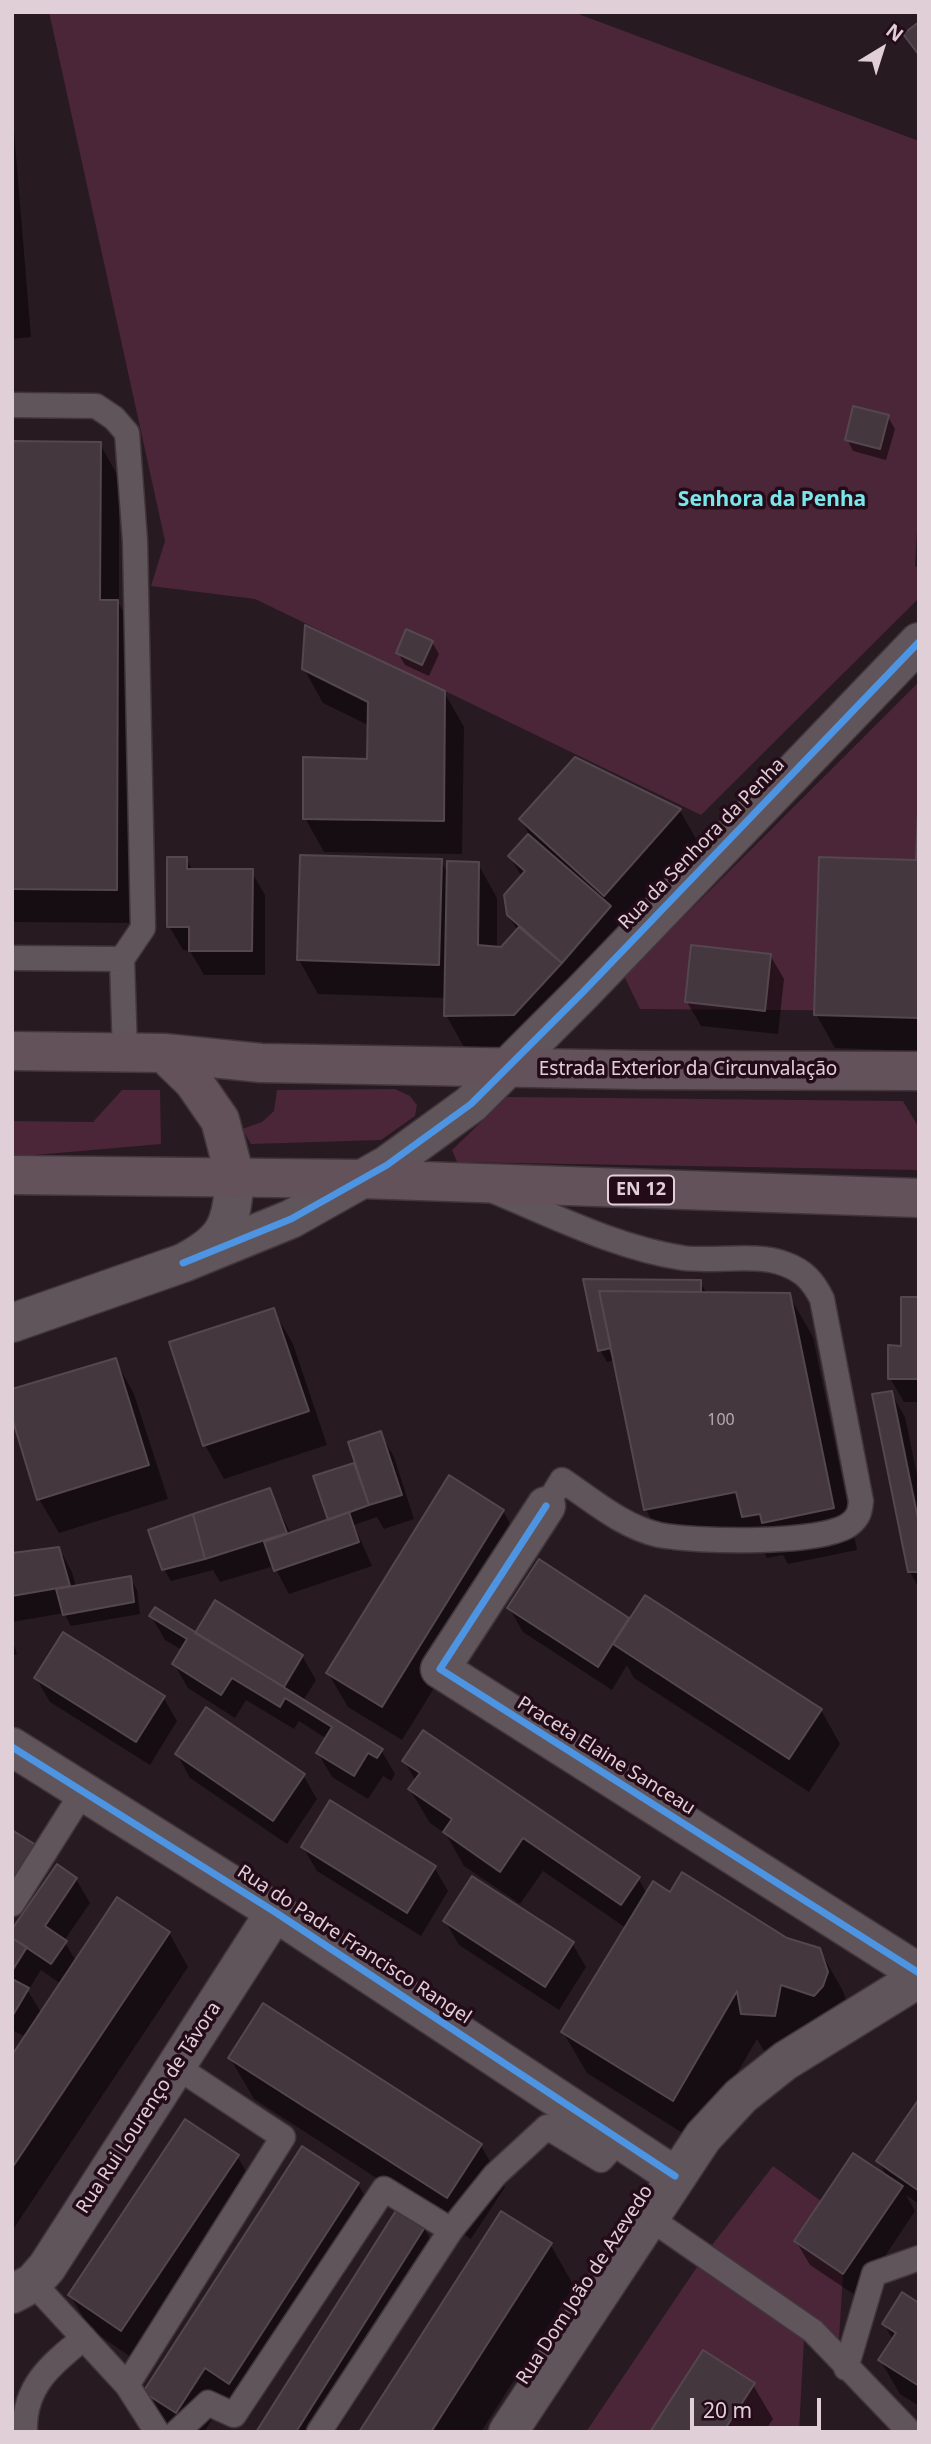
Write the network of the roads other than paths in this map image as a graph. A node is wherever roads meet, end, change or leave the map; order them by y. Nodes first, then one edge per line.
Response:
1 (12, 405) edge
2 (919, 642) edge
3 (12, 958) edge
4 (122, 959) junction
5 (12, 1051) edge
6 (125, 1053) junction
7 (164, 1053) junction
8 (509, 1069) junction
9 (919, 1071) edge
10 (12, 1175) edge
11 (235, 1177) junction
12 (362, 1179) junction
13 (475, 1184) junction
14 (919, 1198) edge
15 (183, 1264) junction
16 (12, 1323) edge
17 (546, 1506) joint
18 (12, 1747) edge
19 (85, 1790) junction
20 (12, 1903) edge
21 (275, 1912) junction
22 (919, 1975) edge
23 (177, 2067) junction
24 (620, 2139) junction
25 (675, 2176) junction
26 (648, 2217) junction
27 (451, 2230) junction
28 (919, 2258) edge
29 (22, 2288) edge
30 (84, 2338) junction
31 (846, 2368) junction
32 (127, 2385) junction
33 (25, 2432) edge
34 (157, 2432) edge
35 (177, 2432) edge
36 (319, 2432) edge
37 (508, 2432) edge
38 (910, 2432) edge

1 - 4 lane
2 - 8 street, Rua da Senhora da Penha
3 - 4 lane
4 - 6 lane
5 - 6 main road, Estrada Exterior da Circunvalação
6 - 7 main road, Estrada Exterior da Circunvalação
7 - 8 main road, Estrada Exterior da Circunvalação
7 - 11 main road
8 - 9 main road, Estrada Exterior da Circunvalação
8 - 12 street, Rua da Senhora da Penha
10 - 11 main road, EN 12
11 - 12 main road, EN 12
11 - 15 street
12 - 13 main road, EN 12
12 - 15 street, Rua da Senhora da Penha
13 - 14 main road, EN 12
13 - 17 lane
15 - 16 street
17 - 22 street, Praceta Elaine Sanceau
18 - 19 street, Rua do Padre Francisco Rangel
19 - 20 lane
19 - 21 street, Rua do Padre Francisco Rangel
21 - 23 street, Rua Rui Lourenço de Távora
21 - 24 street, Rua do Padre Francisco Rangel
22 - 25 street, Rua Dom João de Azevedo
23 - 29 street, Rua Rui Lourenço de Távora
23 - 32 lane
24 - 25 street, Rua do Padre Francisco Rangel
24 - 27 lane
25 - 26 street, Rua Dom João de Azevedo
26 - 31 lane
26 - 37 street, Rua Dom João de Azevedo
27 - 35 lane
27 - 36 lane
28 - 31 lane
29 - 30 lane
30 - 32 lane
30 - 33 lane
31 - 38 lane
32 - 34 lane

